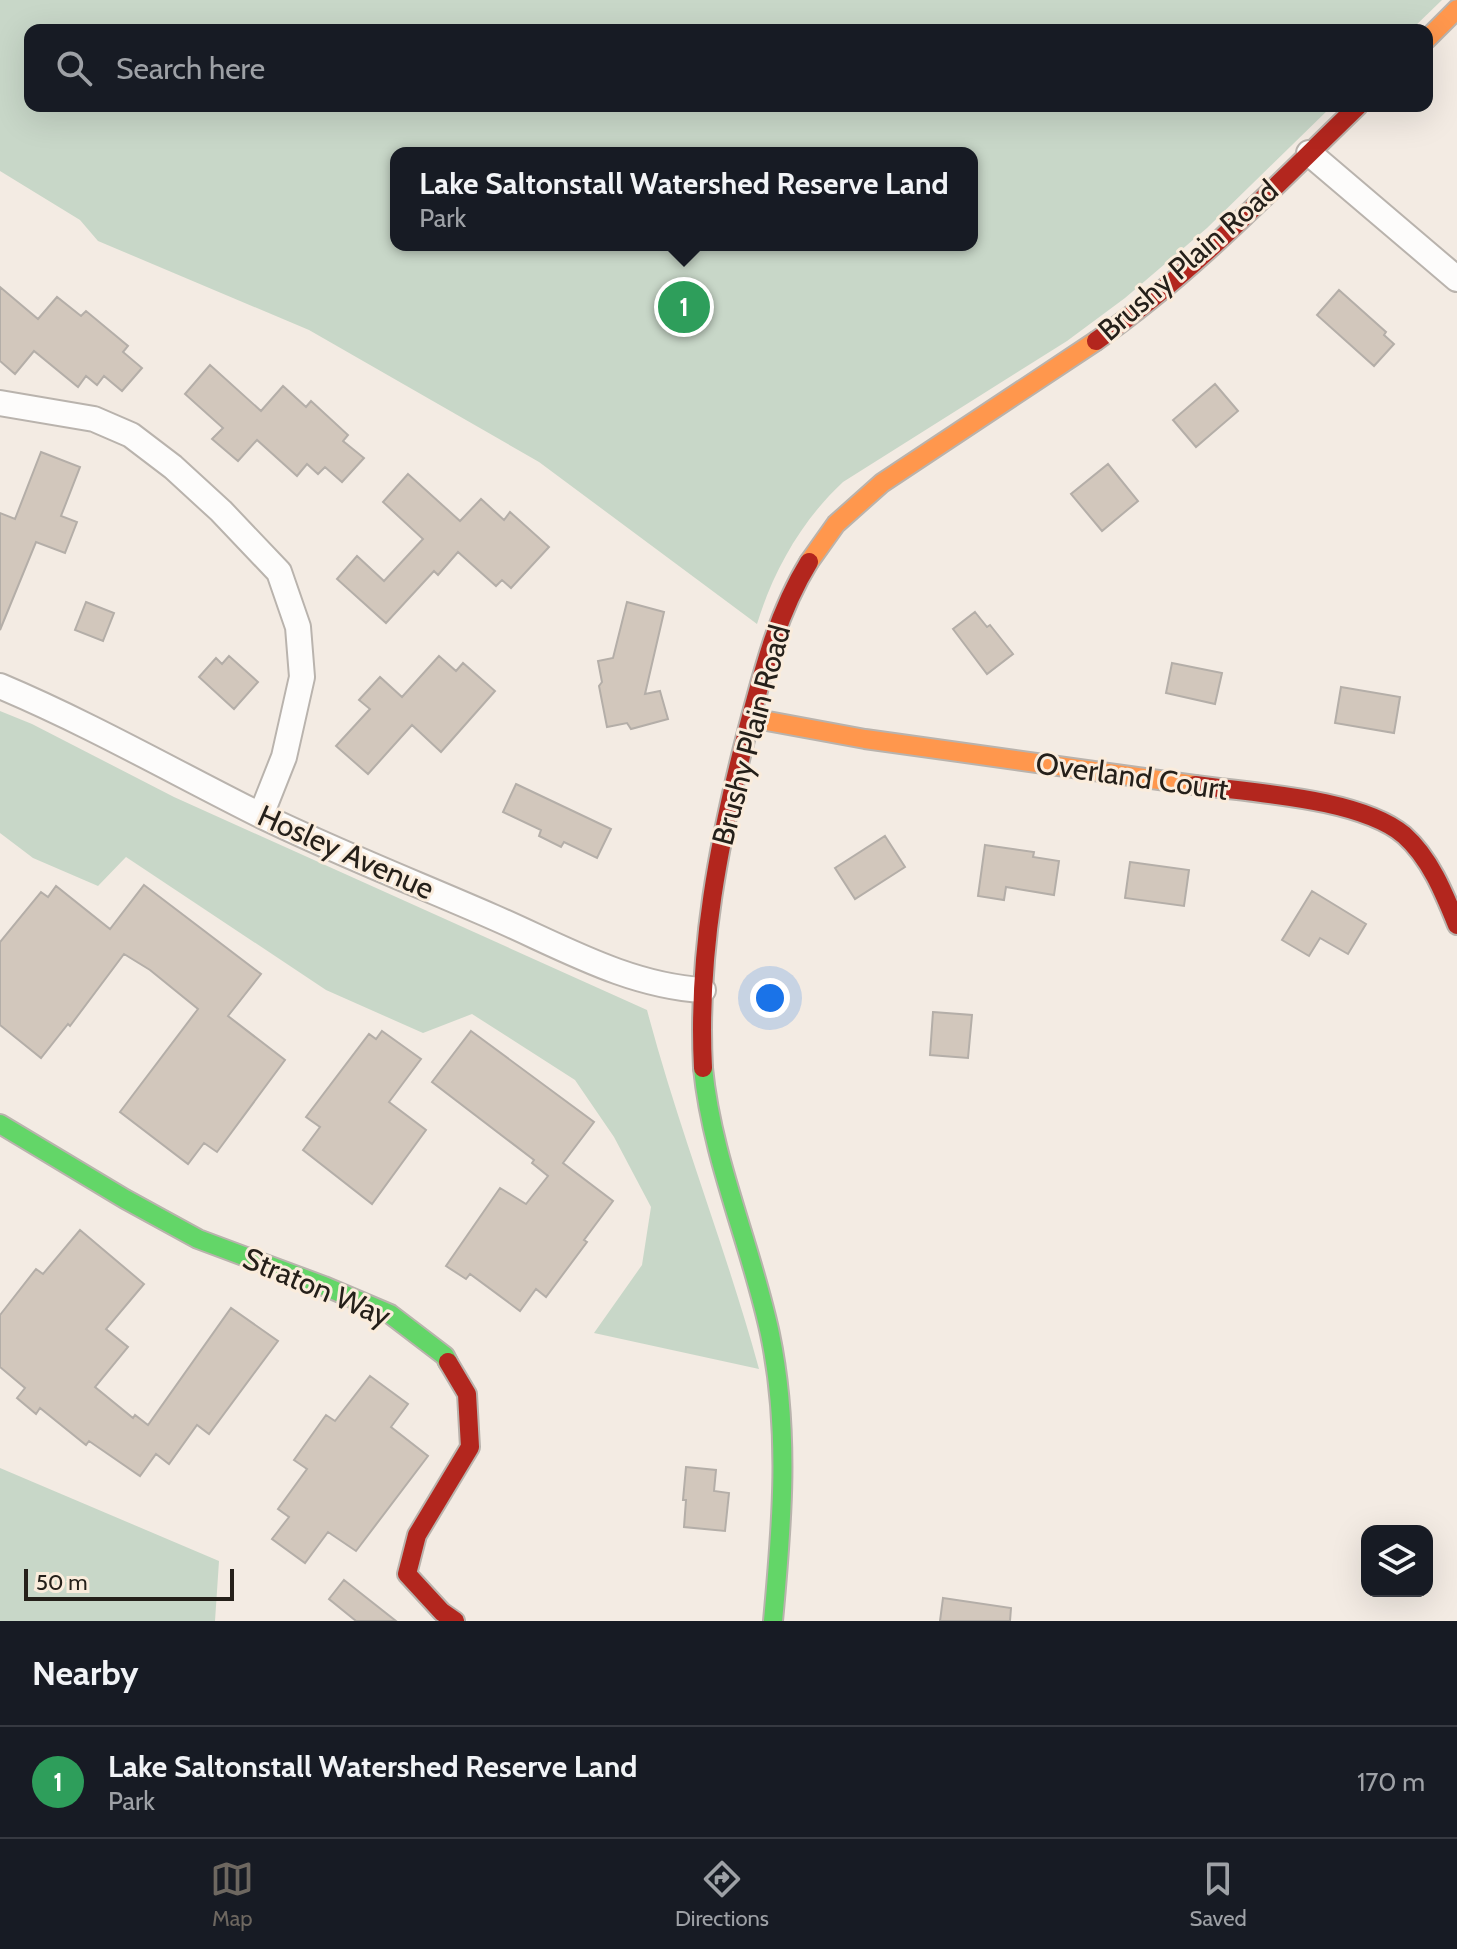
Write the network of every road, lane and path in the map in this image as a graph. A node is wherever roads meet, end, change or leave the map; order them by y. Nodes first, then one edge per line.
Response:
1 (1457, 9) edge
2 (1433, 33) edge
3 (1352, 112) edge
4 (1309, 153) junction
5 (1457, 279) edge
6 (0, 403) edge
7 (0, 686) edge
8 (751, 718) junction
9 (261, 815) junction
10 (1457, 925) edge
11 (703, 990) junction
12 (0, 1124) edge
13 (455, 1621) edge
14 (773, 1621) edge

1 - 2 main road
3 - 4 main road, Brushy Plain Road
4 - 5 street
4 - 8 main road, Brushy Plain Road
6 - 9 street
7 - 9 street, Hosley Avenue
8 - 10 main road, Overland Court
8 - 11 main road, Brushy Plain Road
9 - 11 street, Hosley Avenue
11 - 14 main road, Brushy Plain Road
12 - 13 main road, Straton Way

